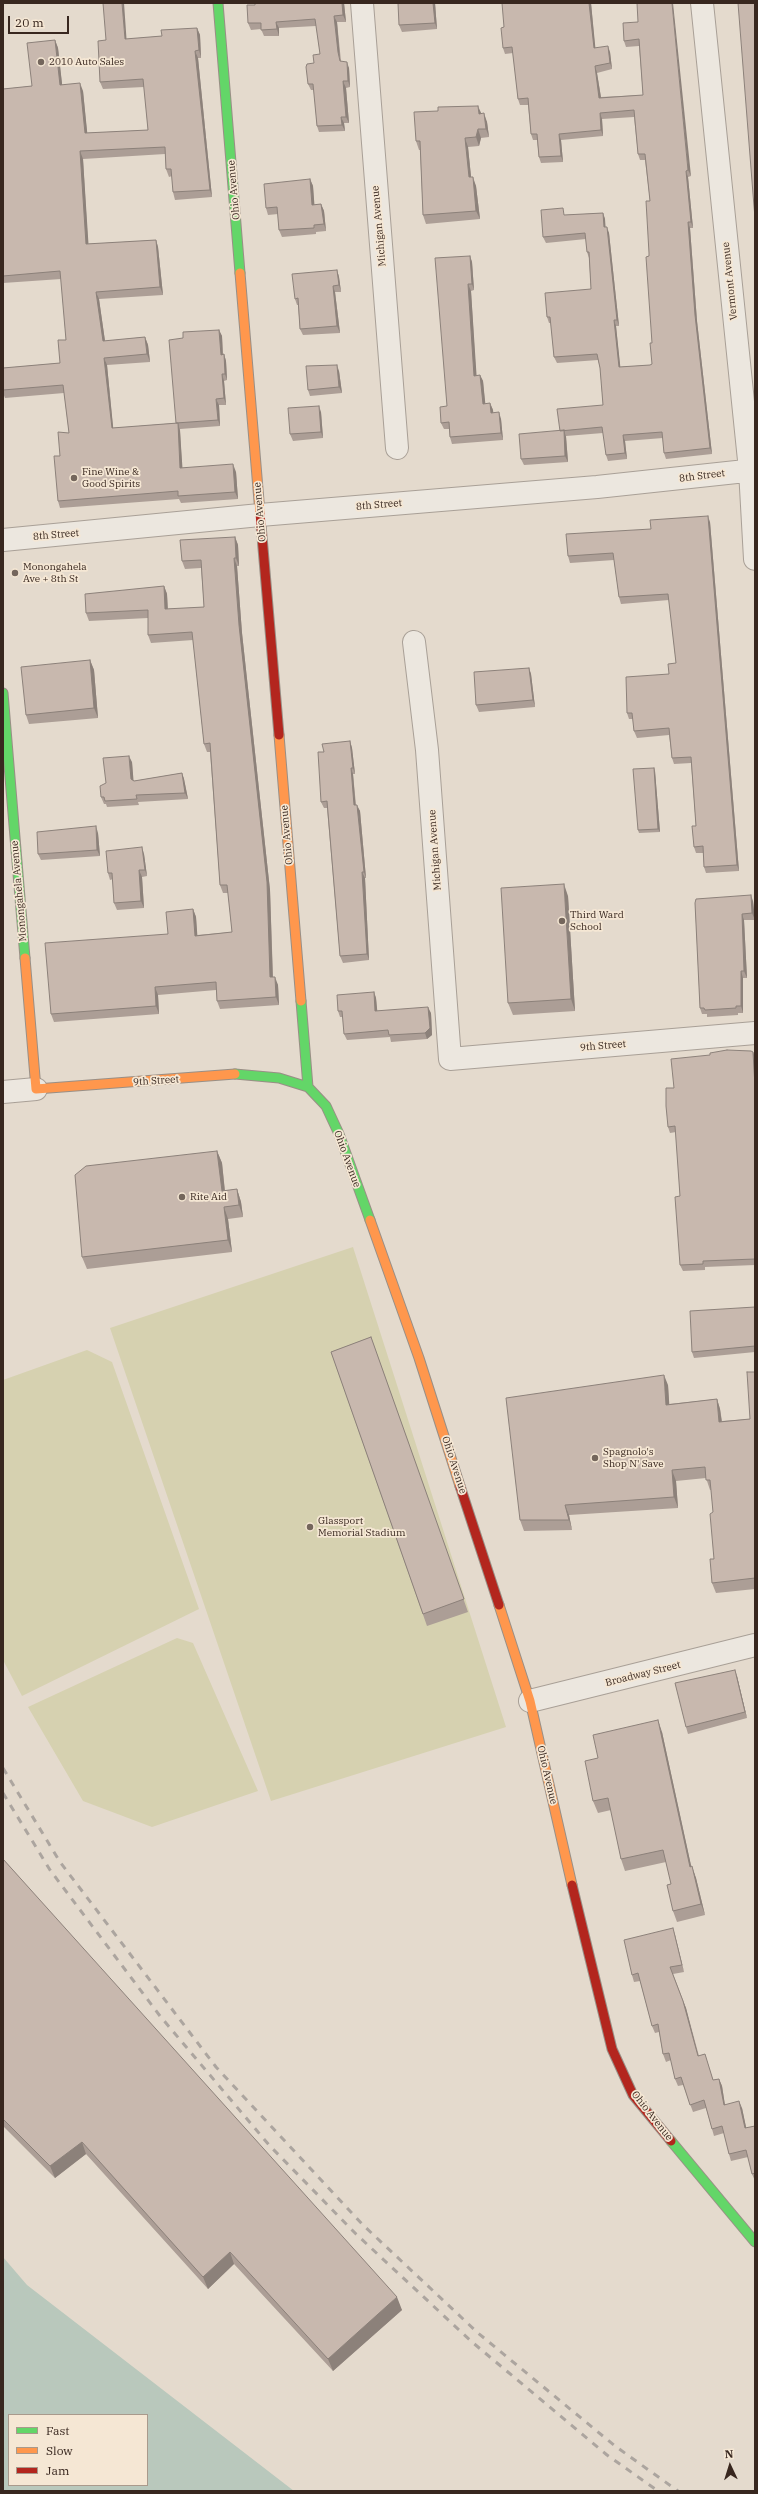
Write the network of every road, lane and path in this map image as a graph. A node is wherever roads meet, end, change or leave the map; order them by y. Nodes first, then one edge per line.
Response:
1 (218, 3) edge
2 (362, 3) edge
3 (702, 3) edge
4 (397, 448) dead end
5 (752, 470) edge
6 (260, 515) junction
7 (3, 540) edge
8 (755, 559) edge
9 (414, 642) dead end
10 (3, 693) edge
11 (755, 1034) edge
12 (450, 1059) joint
13 (308, 1087) junction
14 (36, 1089) junction
15 (3, 1092) edge
16 (755, 1646) edge
17 (530, 1701) junction
18 (755, 2242) edge

1 - 6 main road, Ohio Avenue
2 - 4 street, Michigan Avenue
3 - 5 street, Vermont Avenue
5 - 6 street, 8th Street
5 - 8 street, Vermont Avenue
6 - 7 street, 8th Street
6 - 13 main road, Ohio Avenue
9 - 12 street, Michigan Avenue
10 - 14 main road, Monongahela Avenue
11 - 12 street, 9th Street
13 - 14 main road, 9th Street
13 - 17 main road, Ohio Avenue
14 - 15 street, 9th Street
16 - 17 street, Broadway Street
17 - 18 main road, Ohio Avenue

